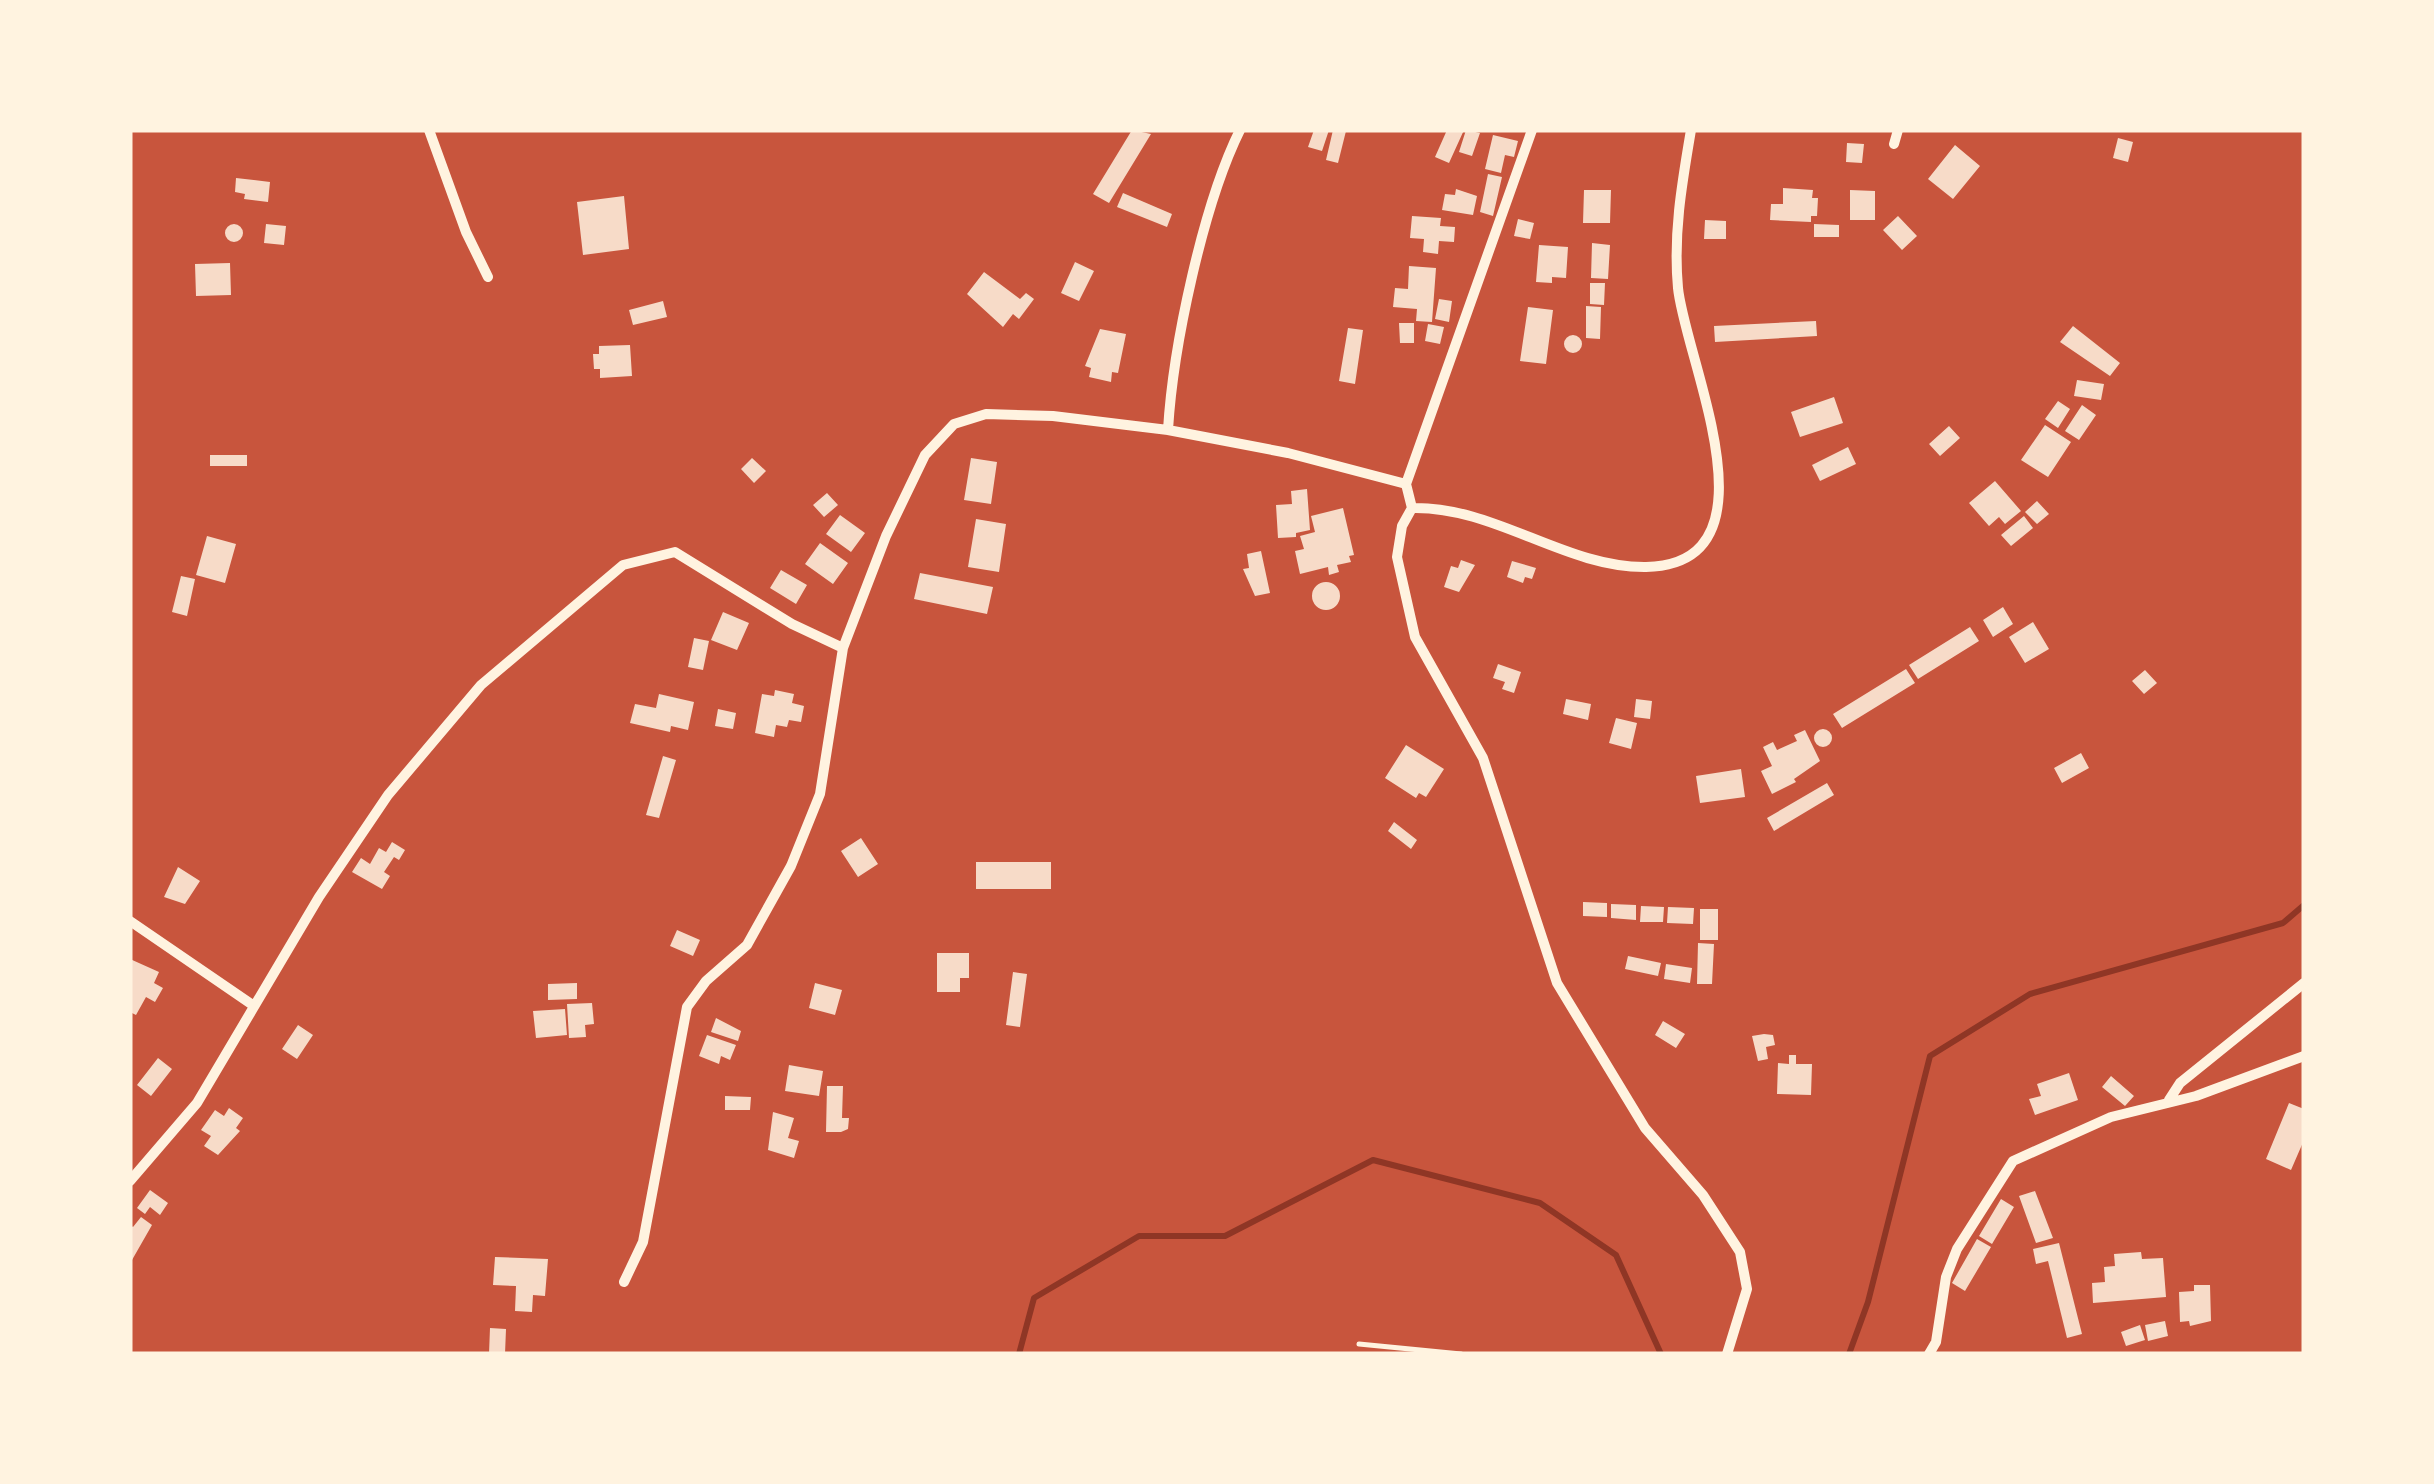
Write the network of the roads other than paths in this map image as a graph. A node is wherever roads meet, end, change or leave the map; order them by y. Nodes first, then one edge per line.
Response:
1 (429, 130) edge
2 (1240, 130) edge
3 (1532, 130) edge
4 (1691, 130) edge
5 (1898, 130) edge
6 (1894, 144) dead end
7 (488, 276) dead end
8 (1168, 430) junction
9 (1406, 484) junction
10 (1412, 508) junction
11 (843, 648) junction
12 (130, 921) edge
13 (2304, 983) edge
14 (254, 1006) junction
15 (2304, 1056) edge
16 (2169, 1100) junction
17 (130, 1181) edge
18 (624, 1282) dead end
19 (1359, 1344) dead end
20 (1729, 1350) edge
21 (1461, 1354) edge
22 (1929, 1354) edge

1 - 7 street
2 - 8 street
3 - 9 street
4 - 10 street
5 - 6 street
8 - 9 street
8 - 11 street
9 - 10 street
10 - 20 street
11 - 14 street
11 - 18 street
12 - 14 street
13 - 16 street
14 - 17 street
15 - 16 street
16 - 22 street
19 - 21 lane

